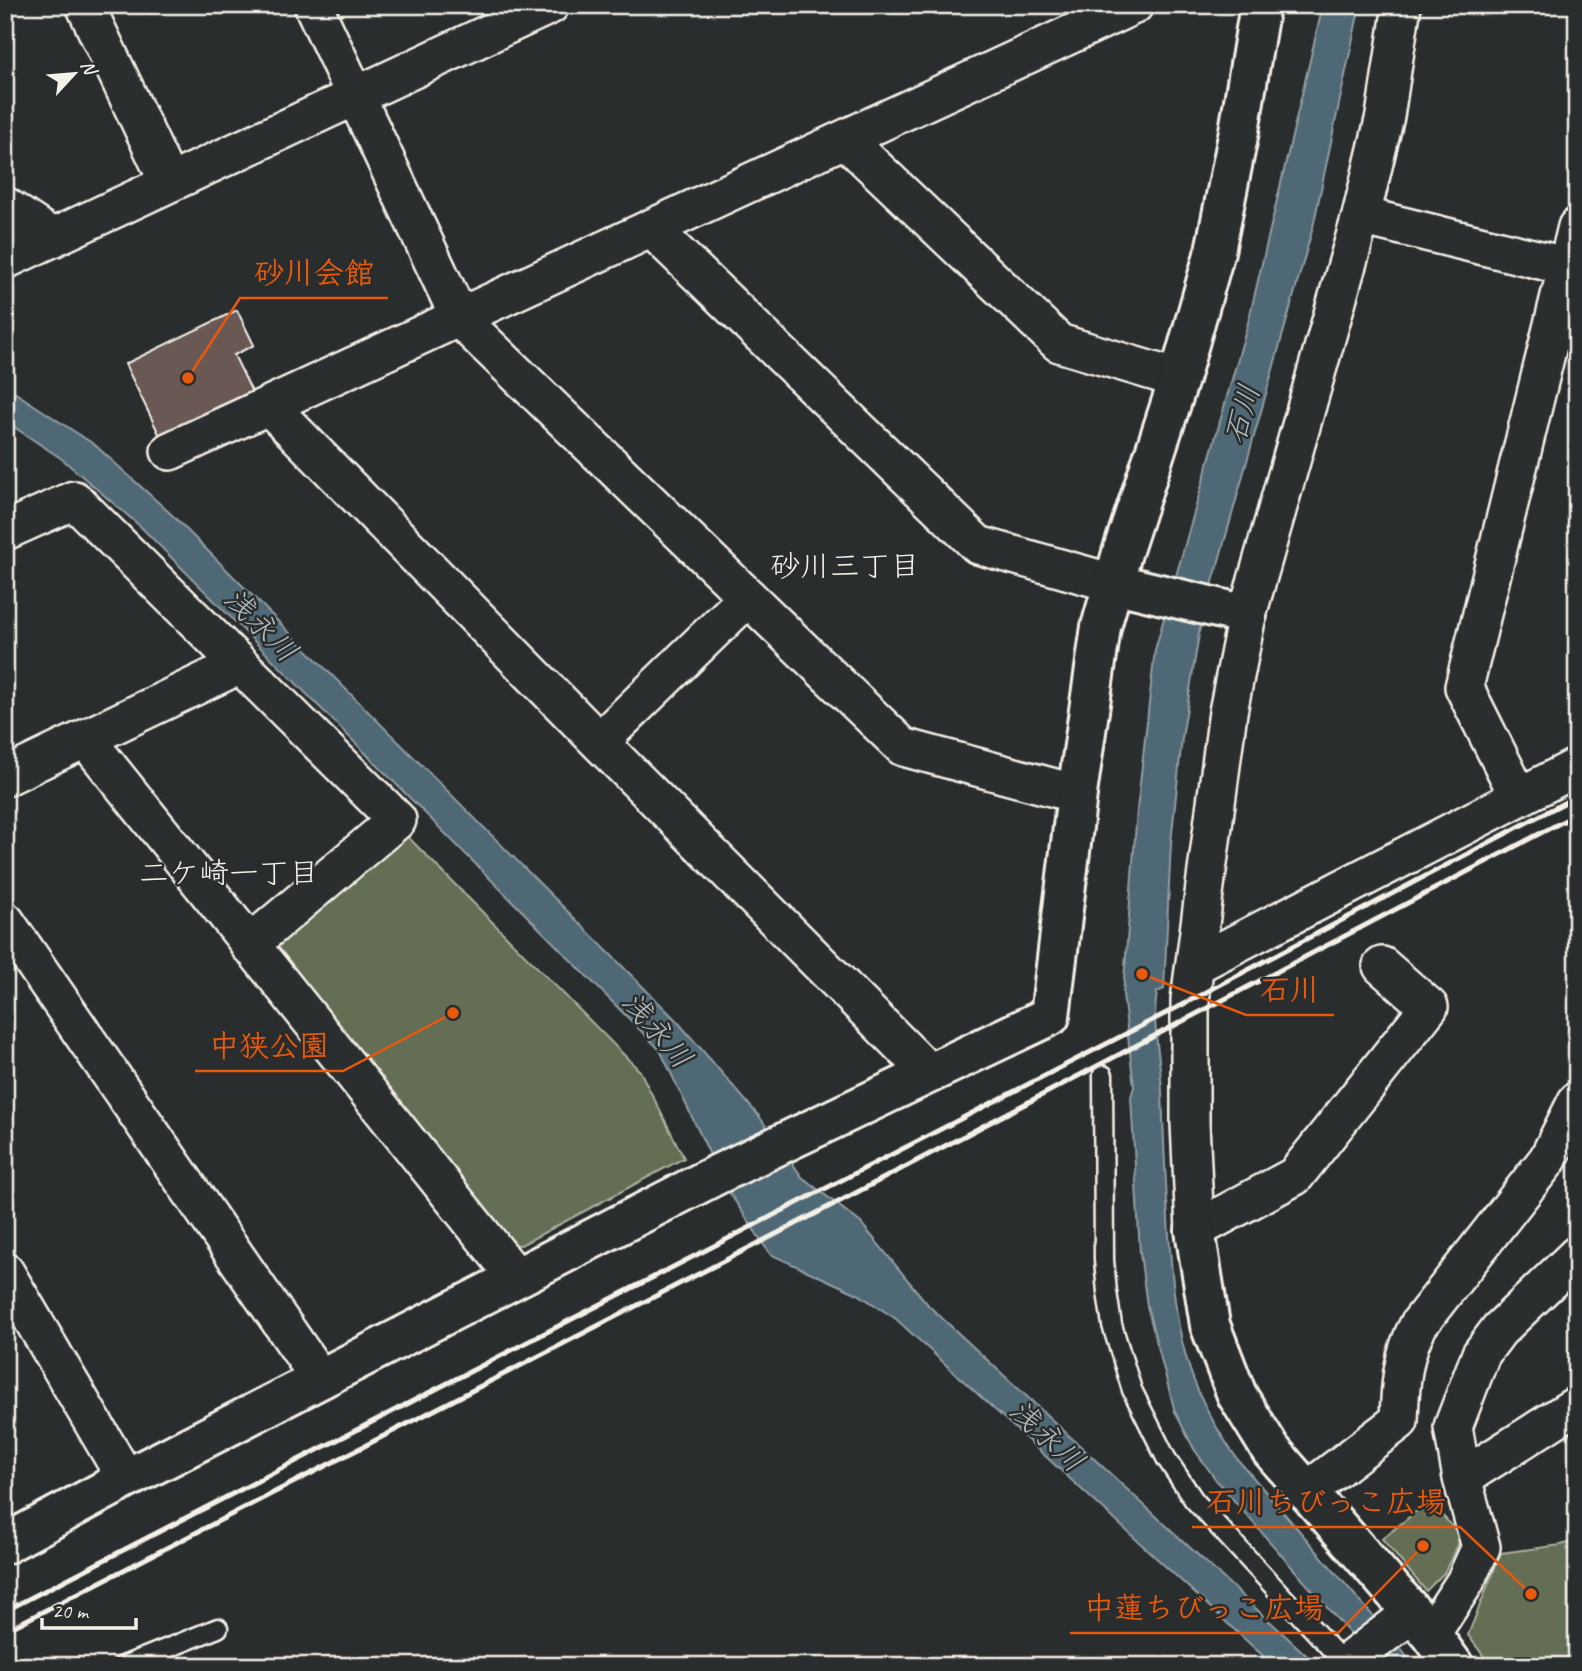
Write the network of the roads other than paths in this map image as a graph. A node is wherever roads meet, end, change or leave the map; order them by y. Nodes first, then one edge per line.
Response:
1 (85, 5) edge
2 (313, 5) edge
3 (1134, 5) edge
4 (1402, 5) edge
5 (546, 6) edge
6 (1253, 7) edge
7 (355, 96) junction
8 (846, 140) junction
9 (169, 183) junction
10 (5, 206) edge
11 (1361, 216) junction
12 (1577, 227) edge
13 (653, 230) junction
14 (53, 237) junction
15 (5, 260) edge
16 (1572, 268) edge
17 (460, 319) junction
18 (1179, 379) junction
19 (270, 407) junction
20 (170, 451) dead end
21 (5, 531) edge
22 (1130, 587) junction
23 (748, 597) junction
24 (1247, 615) junction
25 (239, 665) junction
26 (86, 739) junction
27 (599, 742) junction
28 (1577, 767) edge
29 (5, 777) edge
30 (1077, 794) junction
31 (1519, 797) junction
32 (5, 921) edge
33 (249, 945) junction
34 (1195, 965) junction
35 (1382, 966) dead end
36 (928, 1072) junction
37 (1103, 1075) dead end
38 (1577, 1101) edge
39 (1195, 1230) junction
40 (1577, 1255) edge
41 (5, 1272) edge
42 (516, 1277) junction
43 (320, 1379) junction
44 (1577, 1405) edge
45 (1462, 1478) junction
46 (127, 1479) junction
47 (1306, 1492) junction
48 (5, 1544) edge
49 (1414, 1623) junction
50 (218, 1628) dead end
51 (1344, 1665) edge
52 (123, 1666) edge
53 (1454, 1666) edge

1 - 9 street
2 - 7 street
3 - 8 street
4 - 11 street
5 - 7 street
6 - 18 street
7 - 9 street
7 - 17 street
8 - 13 street
8 - 18 street
9 - 14 street
10 - 14 street
11 - 16 street
11 - 24 street
12 - 16 street
13 - 17 street
13 - 22 street
14 - 15 street
16 - 31 street
17 - 19 street
17 - 23 street
18 - 22 street
19 - 20 street
19 - 27 street
21 - 25 street
22 - 24 street
22 - 30 street
23 - 27 street
23 - 30 street
24 - 34 street
25 - 26 street
25 - 33 street
26 - 29 street
26 - 33 street
27 - 36 street
28 - 31 street
30 - 36 street
31 - 34 street
32 - 43 street
33 - 42 street
34 - 39 street
35 - 39 street
36 - 42 street
37 - 51 lane
38 - 47 street
39 - 47 street
40 - 45 street
41 - 46 street
42 - 43 street
43 - 46 street
44 - 45 street
45 - 49 street
46 - 48 street
47 - 49 street
49 - 51 street
49 - 53 street
50 - 52 lane

